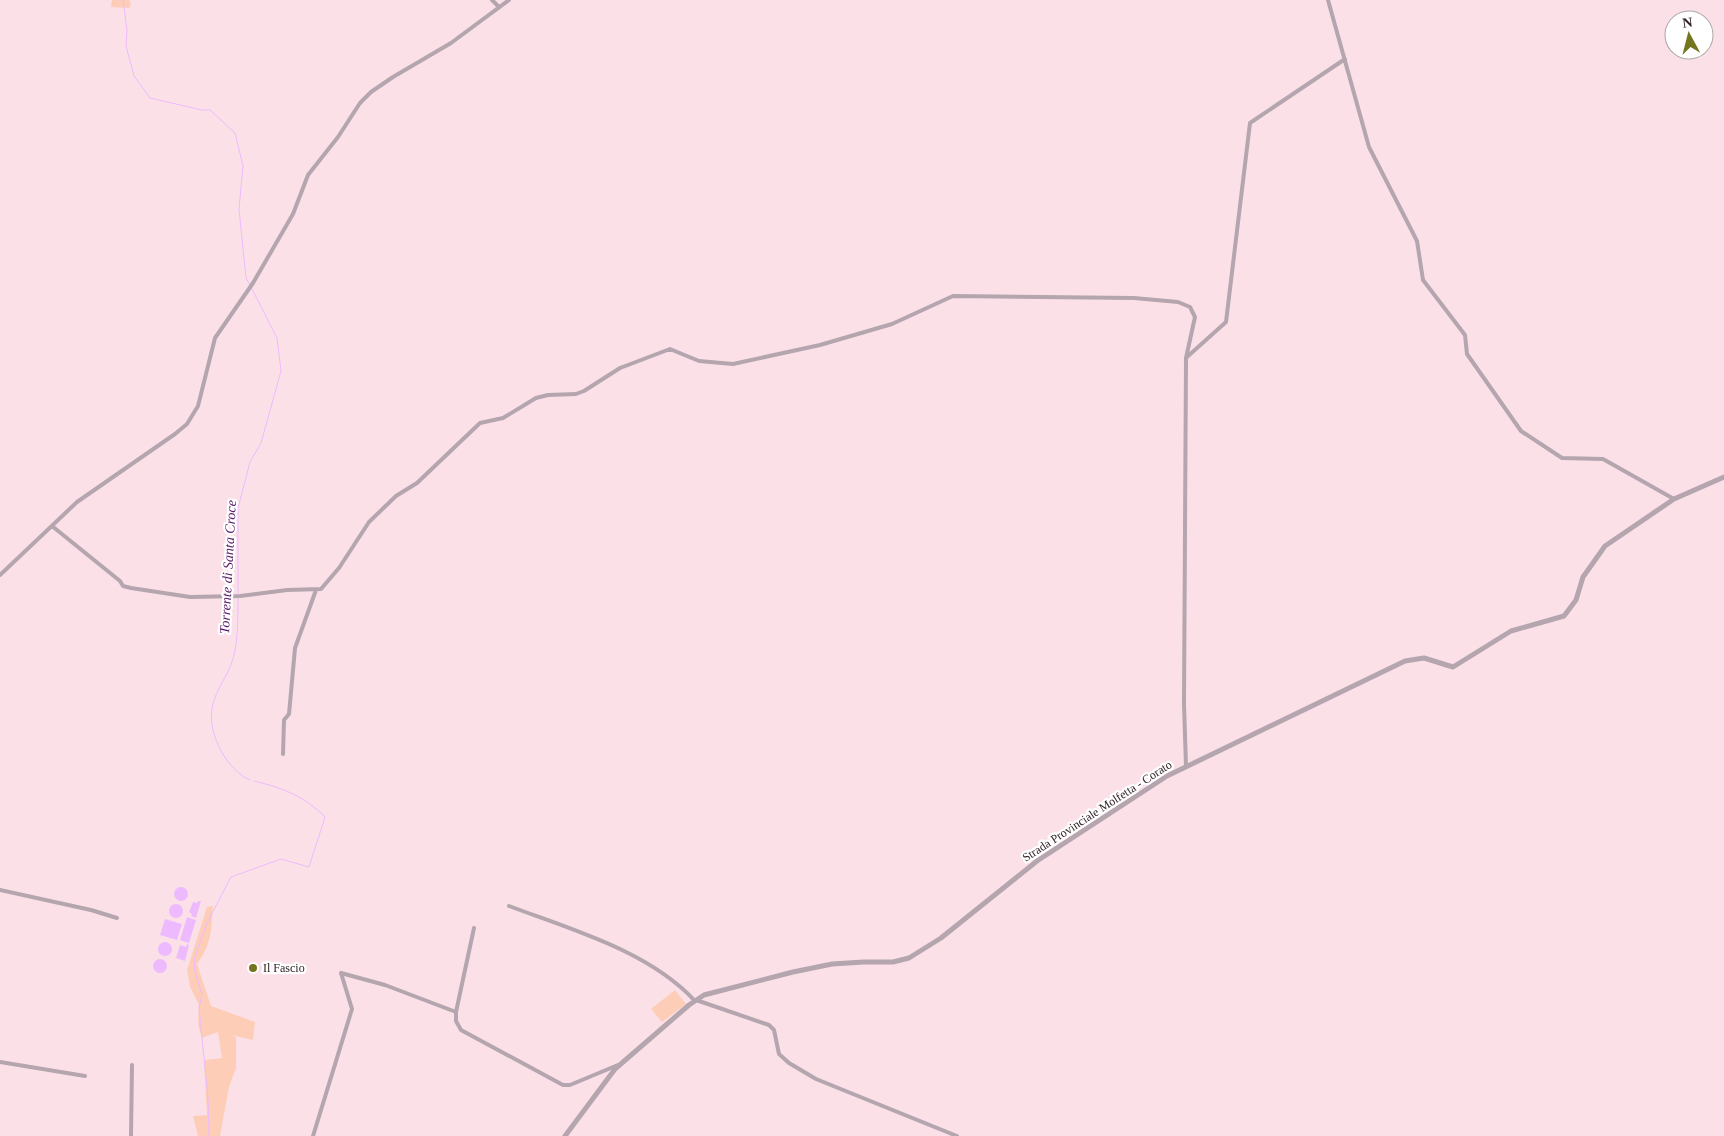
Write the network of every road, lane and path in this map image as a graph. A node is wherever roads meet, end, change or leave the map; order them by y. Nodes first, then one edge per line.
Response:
1 (492, 0) edge
2 (509, 0) edge
3 (1328, 0) edge
4 (499, 7) junction
5 (1345, 59) junction
6 (1186, 358) junction
7 (1724, 477) edge
8 (1674, 499) junction
9 (52, 526) junction
10 (0, 575) edge
11 (316, 590) junction
12 (283, 754) dead end
13 (1186, 766) junction
14 (0, 890) edge
15 (508, 906) dead end
16 (117, 918) dead end
17 (474, 928) dead end
18 (696, 1001) junction
19 (456, 1012) junction
20 (0, 1062) edge
21 (620, 1064) junction
22 (132, 1066) dead end
23 (85, 1076) dead end
24 (131, 1136) edge
25 (313, 1136) edge
26 (565, 1136) edge
27 (957, 1136) edge

1 - 4 street
2 - 4 street
3 - 5 street
4 - 9 street
5 - 6 street
5 - 8 street
6 - 11 street
6 - 13 street
7 - 8 street, Strada Provinciale Molfetta - Corato
8 - 13 street, Strada Provinciale Molfetta - Corato
9 - 10 street
9 - 11 street
11 - 12 street
13 - 18 street, Strada Provinciale Molfetta - Corato
14 - 16 street
15 - 18 street
17 - 19 street
18 - 21 street, Strada Provinciale Molfetta - Corato
18 - 27 street
19 - 21 street
19 - 25 street
20 - 23 street
21 - 26 street, Strada Provinciale Molfetta - Corato
22 - 24 street

